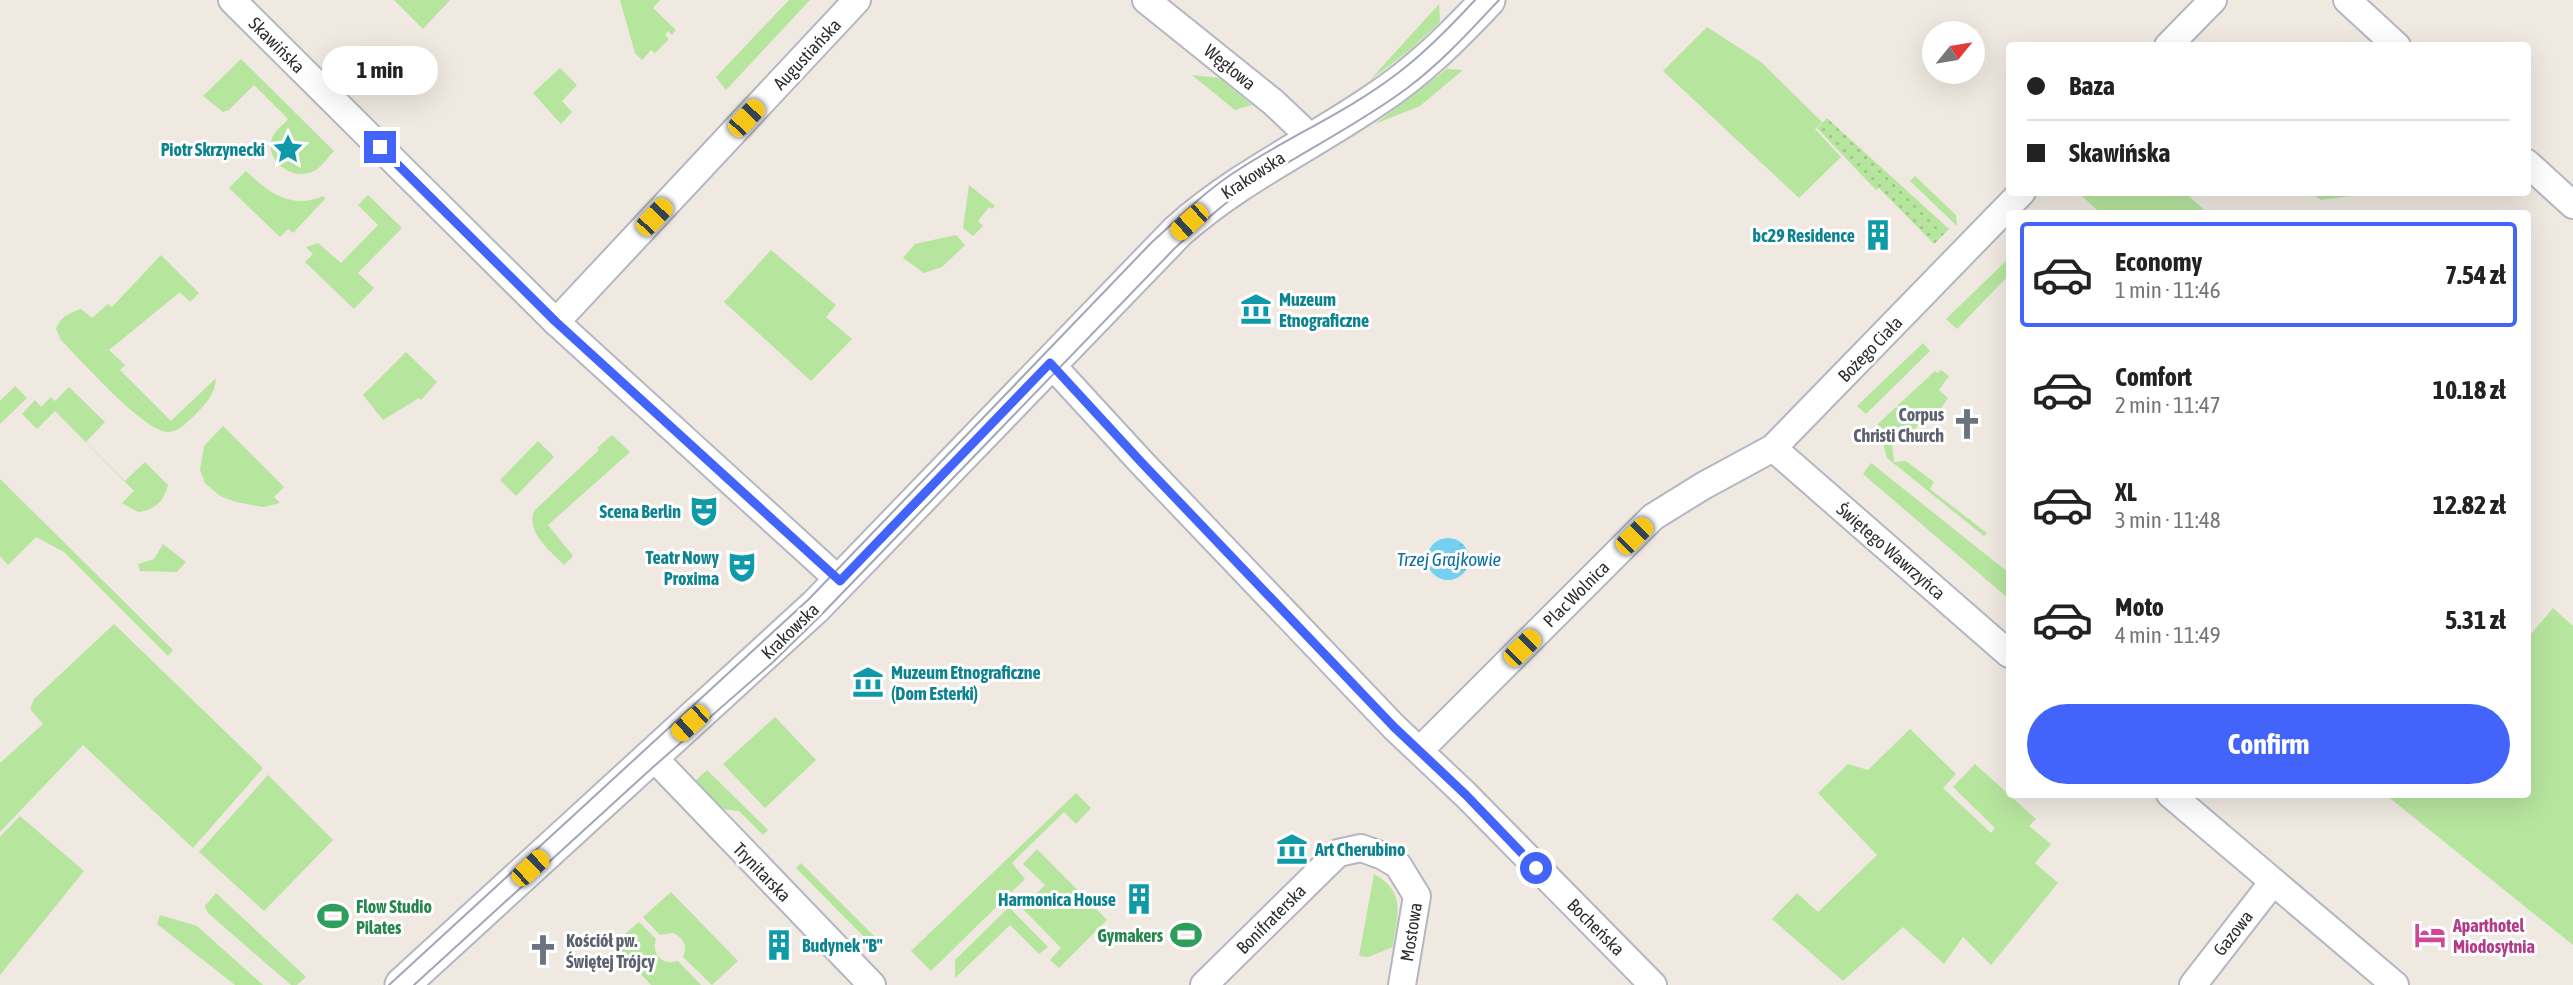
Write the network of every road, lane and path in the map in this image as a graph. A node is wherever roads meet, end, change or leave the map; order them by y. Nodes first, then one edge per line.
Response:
1 (232, 0) edge
2 (857, 0) edge
3 (1146, 0) edge
4 (1488, 0) edge
5 (2213, 0) edge
6 (2347, 0) edge
7 (2172, 42) edge
8 (2393, 42) edge
9 (1311, 138) junction
10 (2531, 167) edge
11 (2018, 196) edge
12 (2573, 204) edge
13 (556, 322) junction
14 (1050, 363) junction
15 (1773, 448) junction
16 (1703, 486) joint
17 (840, 581) junction
18 (2006, 651) edge
19 (1420, 750) junction
20 (653, 757) junction
21 (2175, 798) edge
22 (1338, 853) joint
23 (2273, 882) junction
24 (402, 985) edge
25 (873, 985) edge
26 (1204, 985) edge
27 (1402, 985) edge
28 (1653, 985) edge
29 (2193, 985) edge
30 (2395, 985) edge

1 - 13 street, Skawińska
2 - 13 street, Augustiańska
3 - 9 street, Węgłowa
4 - 9 street, Krakowska
5 - 7 street
6 - 8 street
9 - 14 street, Krakowska
10 - 12 street
11 - 15 street, Bożego Ciała
13 - 17 street, Skawińska
14 - 17 street, Krakowska
14 - 19 street
15 - 16 street, Bożego Ciała
15 - 18 street, Świętego Wawrzyńca
16 - 19 street, Plac Wolnica
17 - 20 street, Krakowska
19 - 28 street, Bocheńska
20 - 24 street, Krakowska
20 - 25 street, Trynitarska
21 - 23 street
22 - 26 street, Bonifraterska
22 - 27 street, Mostowa
23 - 29 street, Gazowa
23 - 30 street

